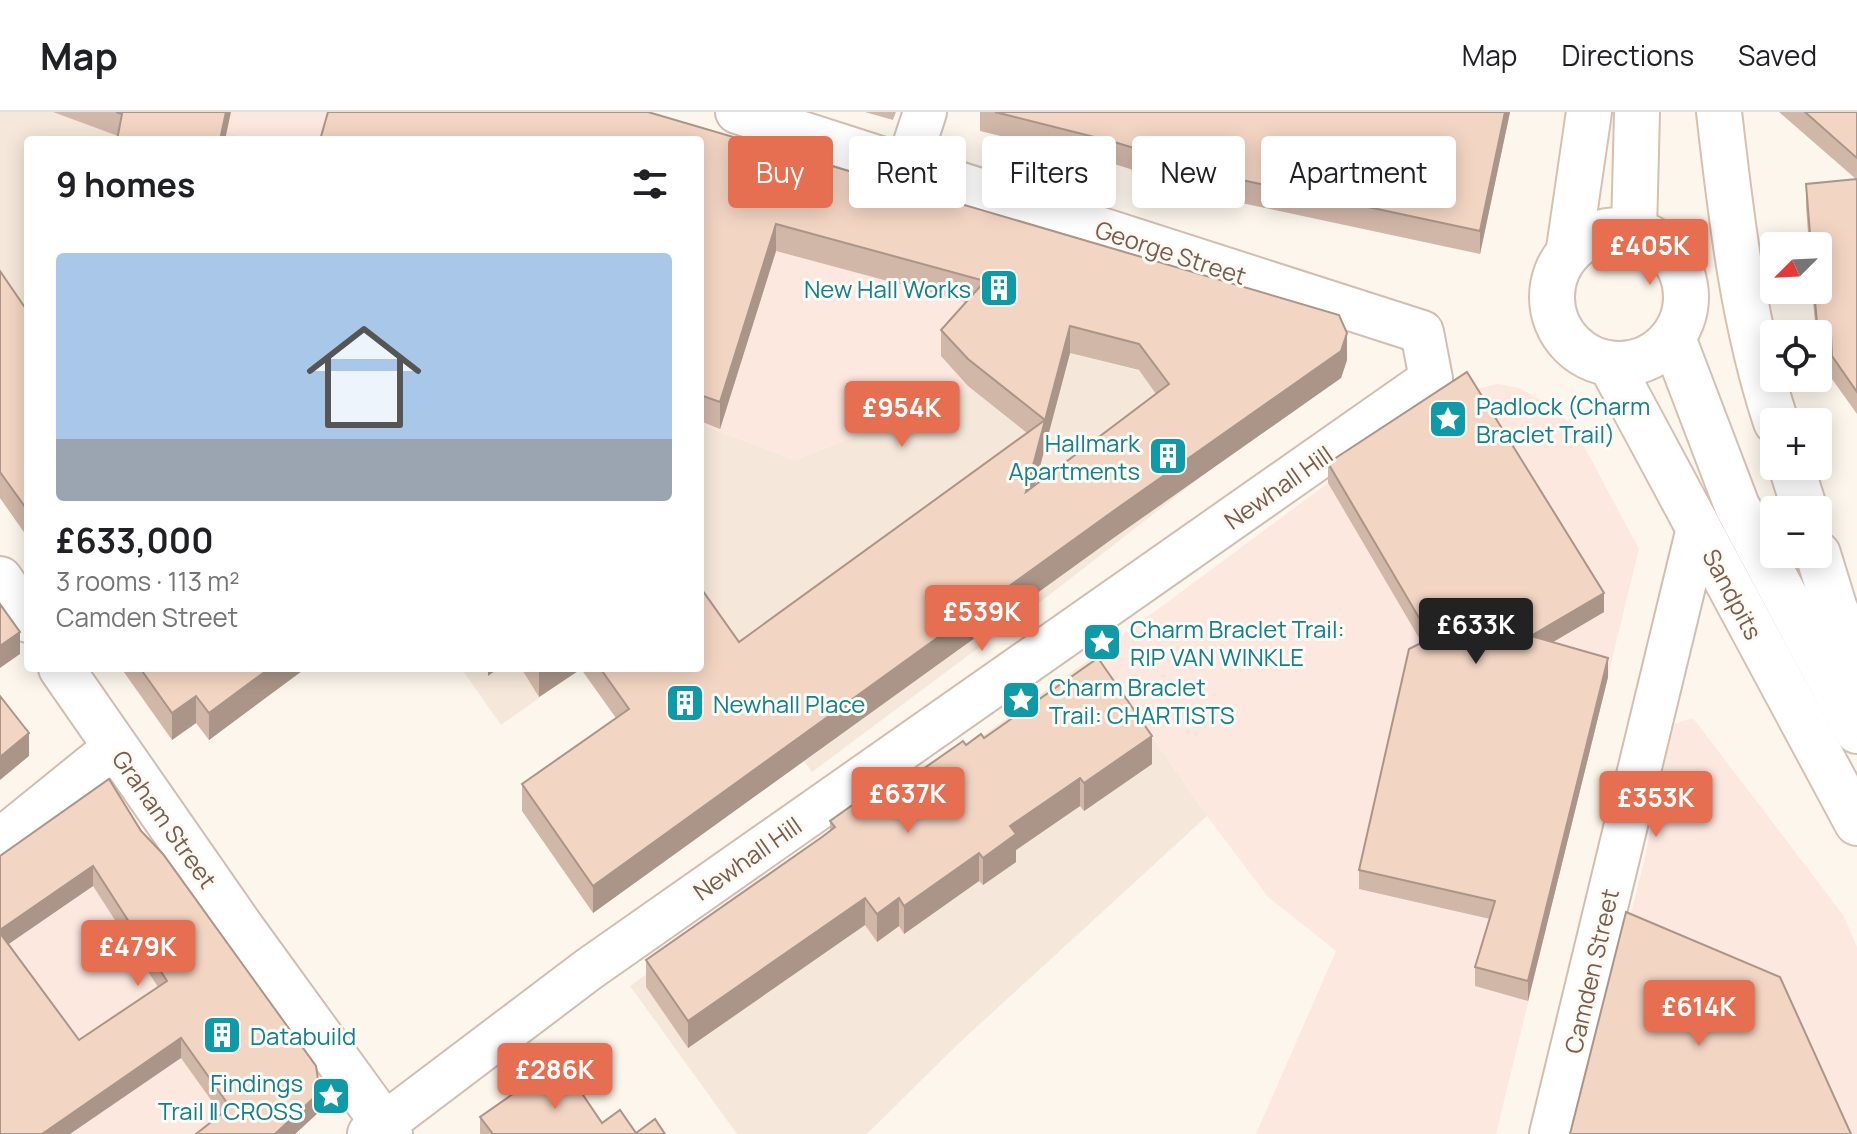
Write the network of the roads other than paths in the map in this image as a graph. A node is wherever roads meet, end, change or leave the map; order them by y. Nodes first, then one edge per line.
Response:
1 (737, 112) edge
2 (925, 112) edge
3 (1589, 112) edge
4 (1637, 112) edge
5 (1719, 112) edge
6 (917, 136) edge
7 (849, 148) edge
8 (966, 186) edge
9 (1634, 231) junction
10 (1569, 249) junction
11 (1673, 338) junction
12 (1611, 365) junction
13 (1431, 379) joint
14 (1771, 408) edge
15 (1698, 528) junction
16 (1822, 568) edge
17 (0, 579) edge
18 (24, 614) edge
19 (1857, 665) edge
20 (64, 672) edge
21 (1857, 731) edge
22 (115, 747) junction
23 (1857, 823) edge
24 (0, 840) edge
25 (381, 1131) edge
26 (1551, 1134) edge

1 - 7 street, George Street
2 - 6 street
3 - 10 main road
4 - 9 main road
5 - 14 main road
8 - 13 street, George Street
9 - 10 main road
9 - 11 main road
10 - 12 main road
11 - 12 main road
11 - 21 main road, Sandpits
12 - 15 main road, Sandpits
13 - 25 street, Newhall Hill
15 - 23 main road, Sandpits
15 - 26 street, Camden Street
16 - 19 main road
17 - 18 main road
20 - 22 main road, Graham Street
22 - 24 street
22 - 25 main road, Graham Street

